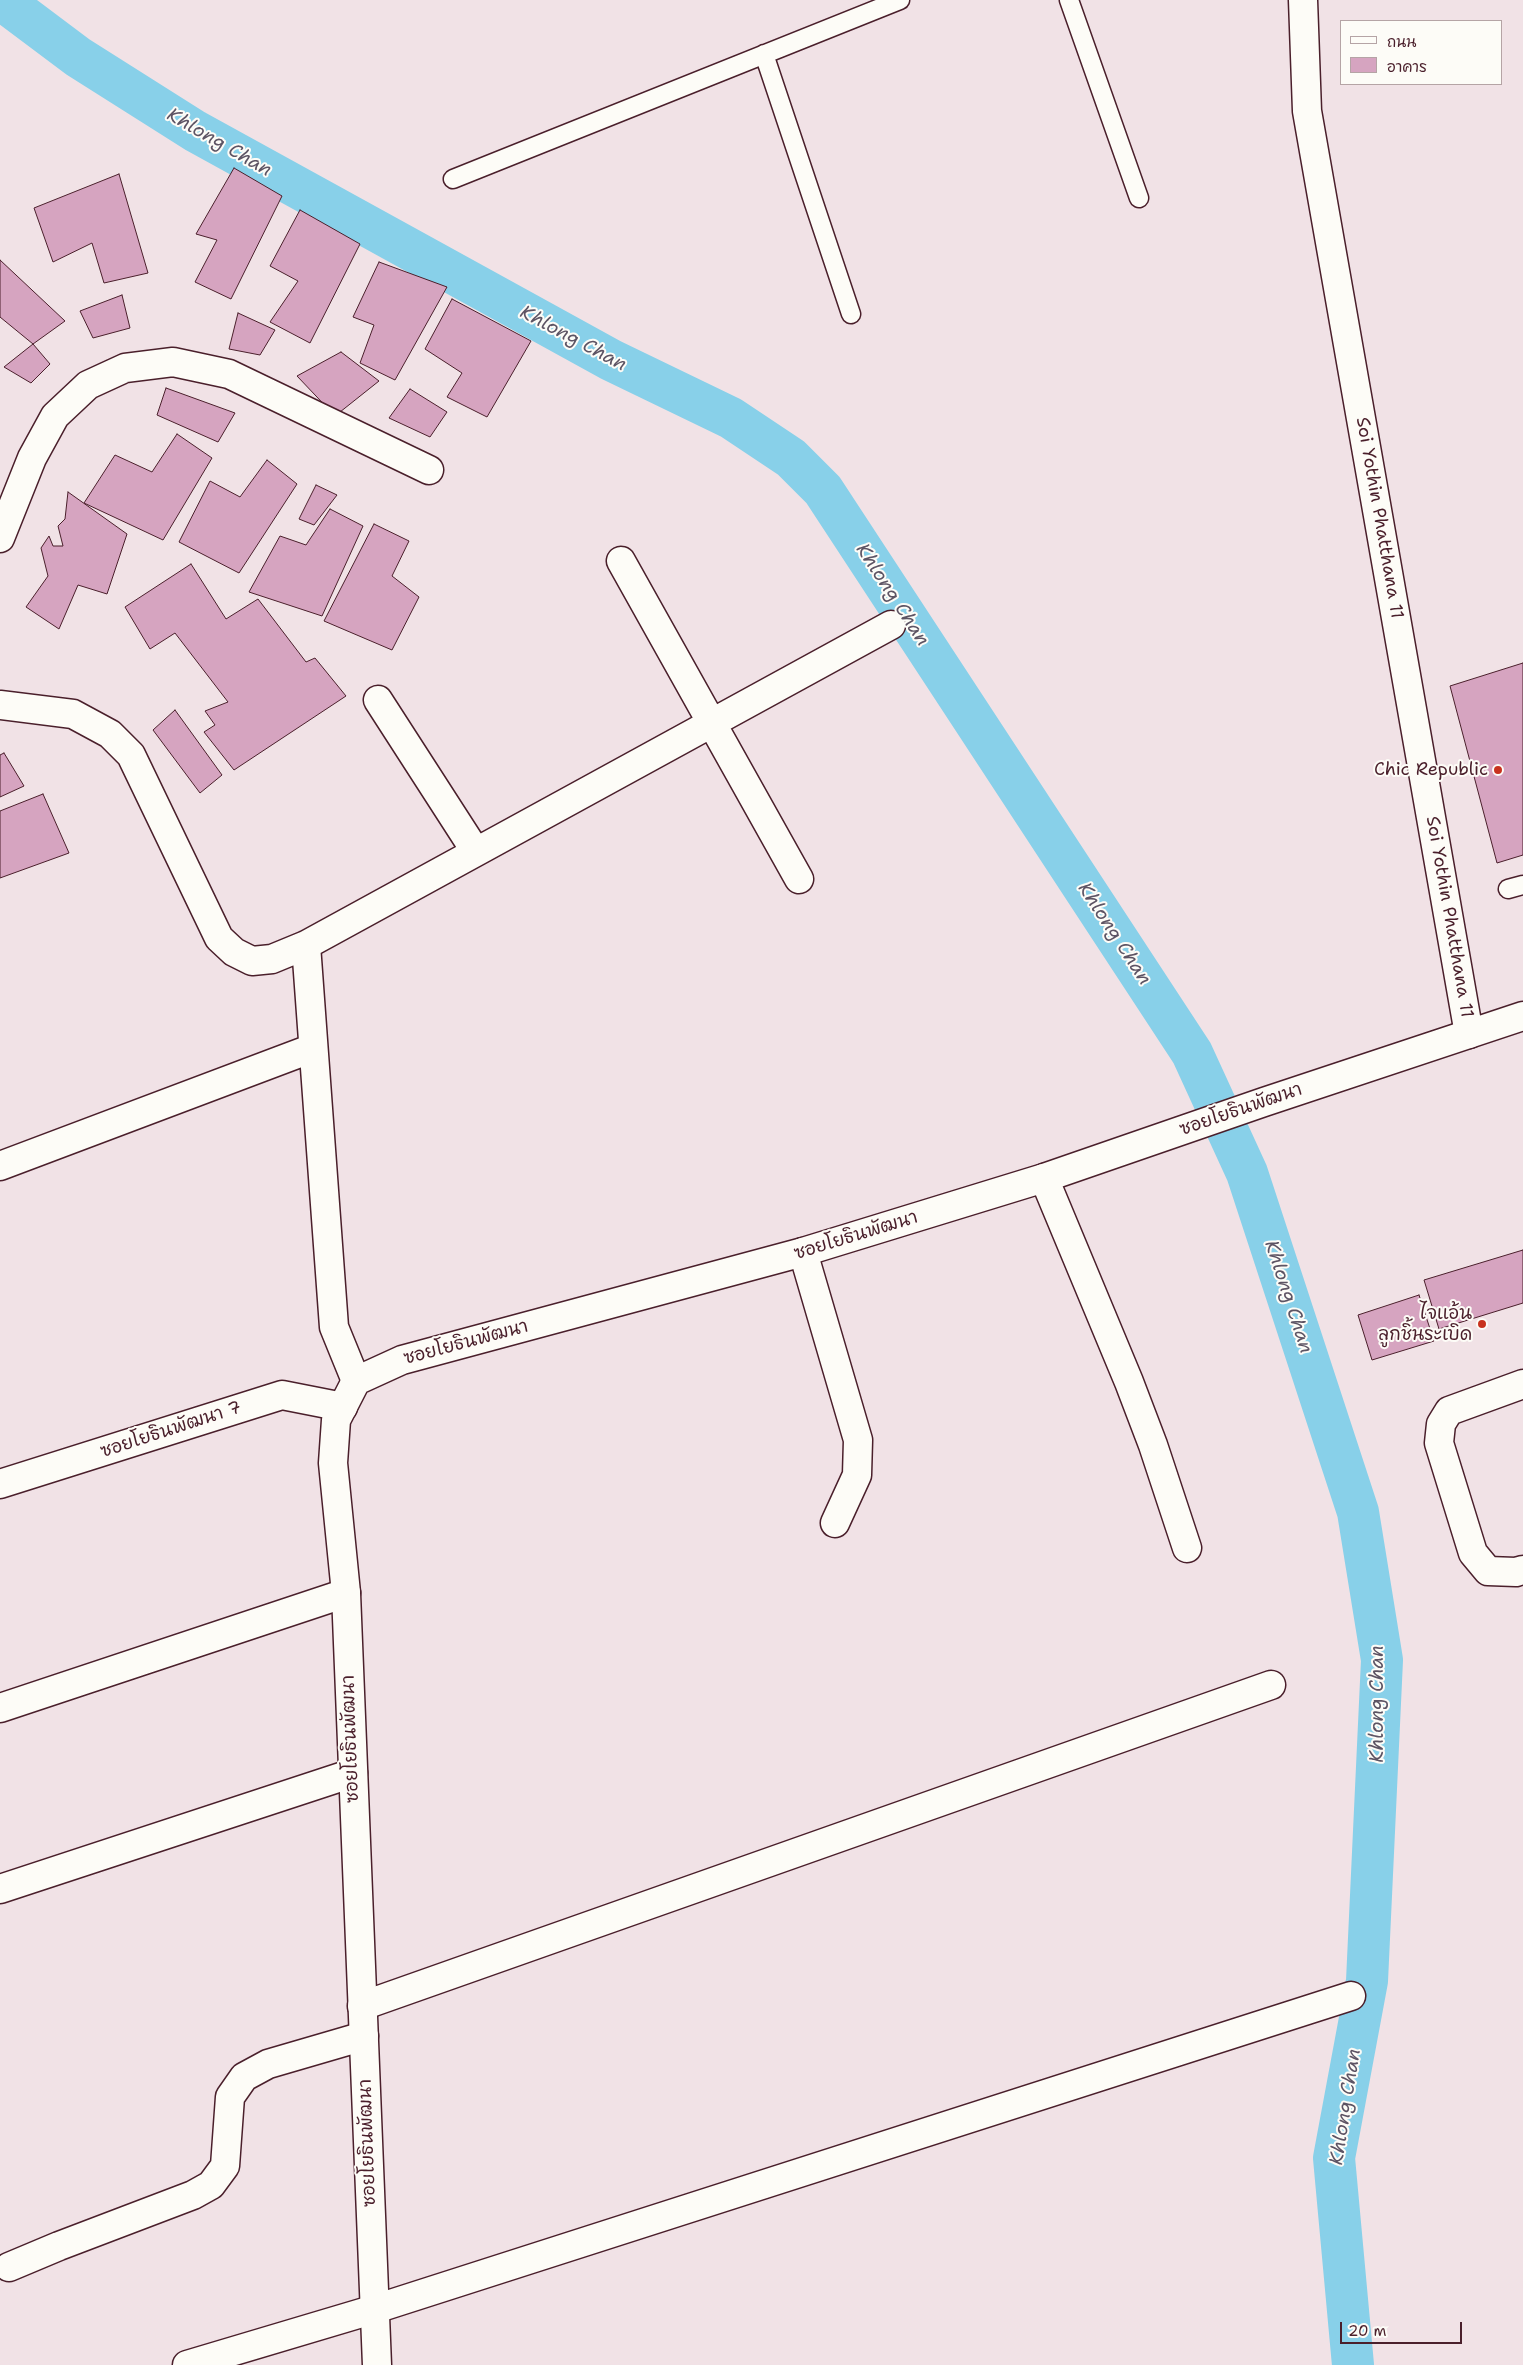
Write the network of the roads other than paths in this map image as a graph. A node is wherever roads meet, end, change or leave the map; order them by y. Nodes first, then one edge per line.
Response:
1 (900, 0) edge
2 (1069, 0) edge
3 (1303, 0) edge
4 (764, 54) junction
5 (453, 179) dead end
6 (1139, 198) dead end
7 (851, 314) dead end
8 (429, 470) dead end
9 (0, 538) edge
10 (621, 561) dead end
11 (891, 625) dead end
12 (378, 700) dead end
13 (0, 705) edge
14 (710, 724) junction
15 (476, 852) junction
16 (799, 879) dead end
17 (306, 945) junction
18 (1523, 1016) edge
19 (1469, 1034) junction
20 (313, 1048) junction
21 (0, 1166) edge
22 (1044, 1178) junction
23 (803, 1252) junction
24 (356, 1381) junction
25 (1523, 1384) edge
26 (343, 1407) junction
27 (0, 1484) edge
28 (834, 1523) dead end
29 (1187, 1548) dead end
30 (1523, 1570) edge
31 (346, 1593) junction
32 (1271, 1685) dead end
33 (0, 1708) edge
34 (353, 1773) junction
35 (0, 1888) edge
36 (1352, 1996) dead end
37 (362, 2006) junction
38 (364, 2036) junction
39 (9, 2267) dead end
40 (375, 2309) junction
41 (186, 2365) edge
42 (378, 2365) edge

1 - 4 lane
2 - 6 lane
3 - 19 street, Soi Yothin Phatthana 11
4 - 5 lane
4 - 7 lane
8 - 9 street
10 - 14 street
11 - 14 street
12 - 15 street
13 - 17 street
14 - 15 street
14 - 16 street
15 - 17 street
17 - 20 street
18 - 19 street, ซอยโยธินพัฒนา
19 - 22 street, ซอยโยธินพัฒนา
20 - 21 street
20 - 24 street
22 - 23 street, ซอยโยธินพัฒนา
22 - 29 street
23 - 24 street, ซอยโยธินพัฒนา
23 - 28 street
24 - 26 street, ซอยโยธินพัฒนา
25 - 30 street
26 - 27 street, ซอยโยธินพัฒนา 7
26 - 31 street, ซอยโยธินพัฒนา
31 - 33 street
31 - 34 street, ซอยโยธินพัฒนา
32 - 37 street
34 - 35 street
34 - 37 street, ซอยโยธินพัฒนา
36 - 40 street
37 - 38 street, ซอยโยธินพัฒนา
38 - 39 street
38 - 40 street, ซอยโยธินพัฒนา
40 - 41 street
40 - 42 street, ซอยโยธินพัฒนา

